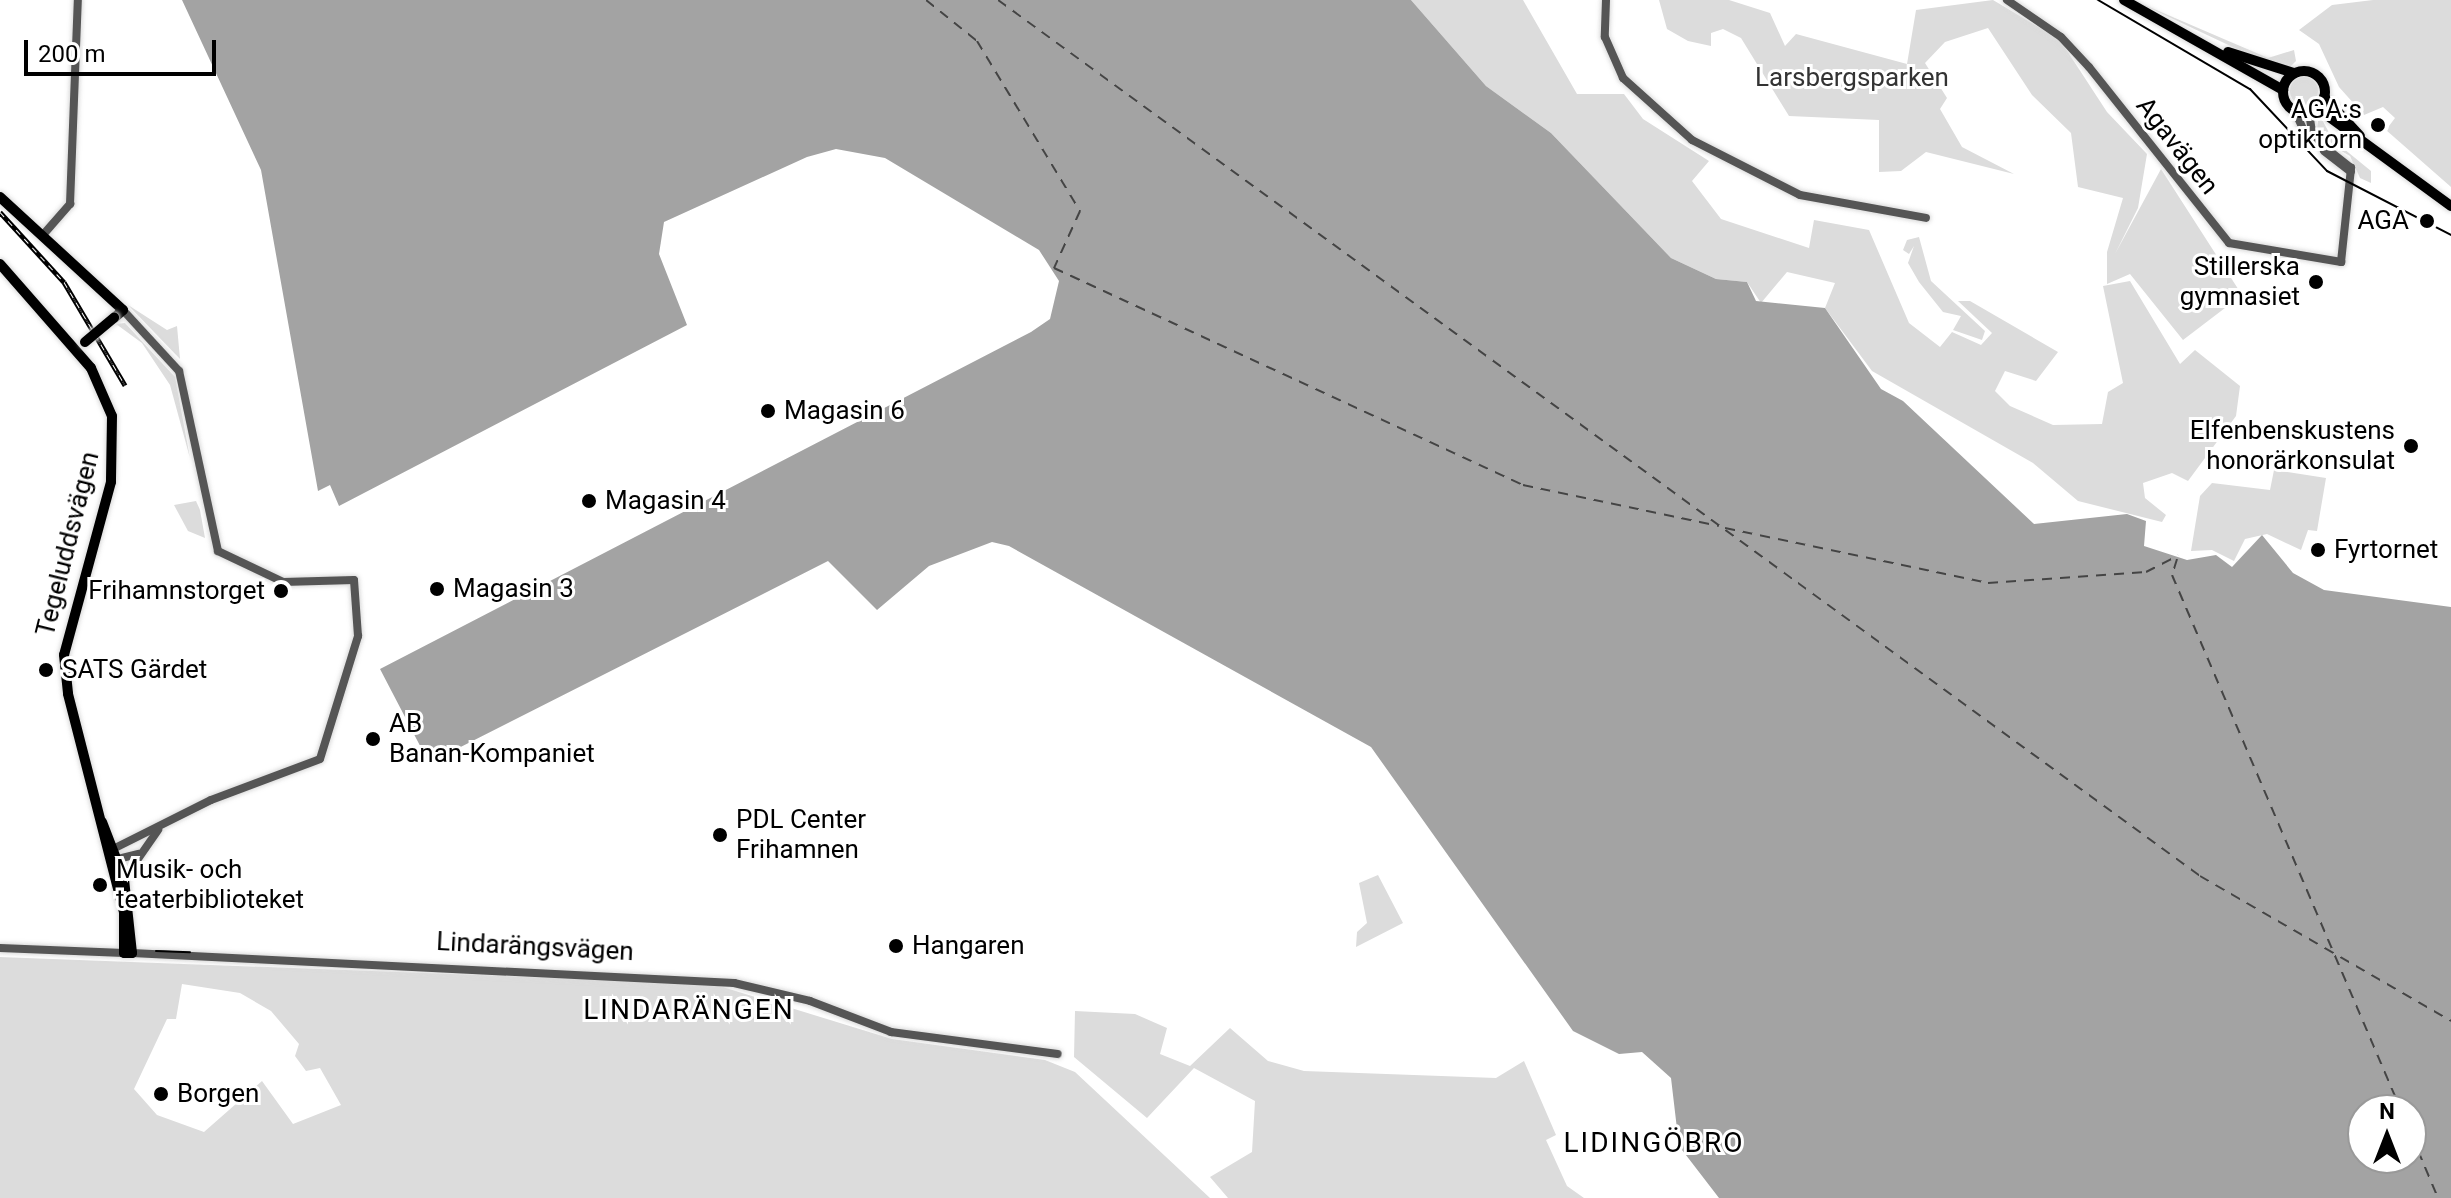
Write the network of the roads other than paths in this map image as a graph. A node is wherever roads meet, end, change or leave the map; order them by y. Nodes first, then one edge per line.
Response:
1 (78, 0) edge
2 (1606, 0) edge
3 (2007, 0) edge
4 (2124, 0) edge
5 (2211, 46) junction
6 (2296, 72) junction
7 (2283, 90) junction
8 (2324, 97) junction
9 (2313, 110) junction
10 (2295, 111) junction
11 (2363, 141) junction
12 (2351, 173) junction
13 (0, 197) edge
14 (2451, 206) edge
15 (1926, 218) dead end
16 (42, 236) junction
17 (0, 264) edge
18 (118, 314) junction
19 (81, 346) junction
20 (161, 826) junction
21 (138, 854) junction
22 (112, 855) junction
23 (124, 879) junction
24 (0, 948) edge
25 (128, 953) junction
26 (1058, 1054) dead end

1 - 16 street
2 - 15 street
3 - 12 street, Agavägen
4 - 5 main road
5 - 6 main road
5 - 7 main road
6 - 7 main road
6 - 8 main road
7 - 10 main road
8 - 9 main road
8 - 11 main road
9 - 10 main road
9 - 11 main road
9 - 12 street
10 - 12 street
11 - 14 main road
13 - 16 main road
16 - 18 main road
17 - 19 main road, Tegeluddsvägen
18 - 19 main road, bridge
18 - 20 street
19 - 22 main road, Tegeluddsvägen
20 - 21 street
20 - 22 street
21 - 22 street
21 - 23 street
22 - 23 main road, Tegeluddsvägen
22 - 25 main road, Tegeluddsvägen
23 - 25 main road, Tegeluddsvägen
24 - 25 street, Lindarängsvägen
25 - 26 street, Lindarängsvägen

